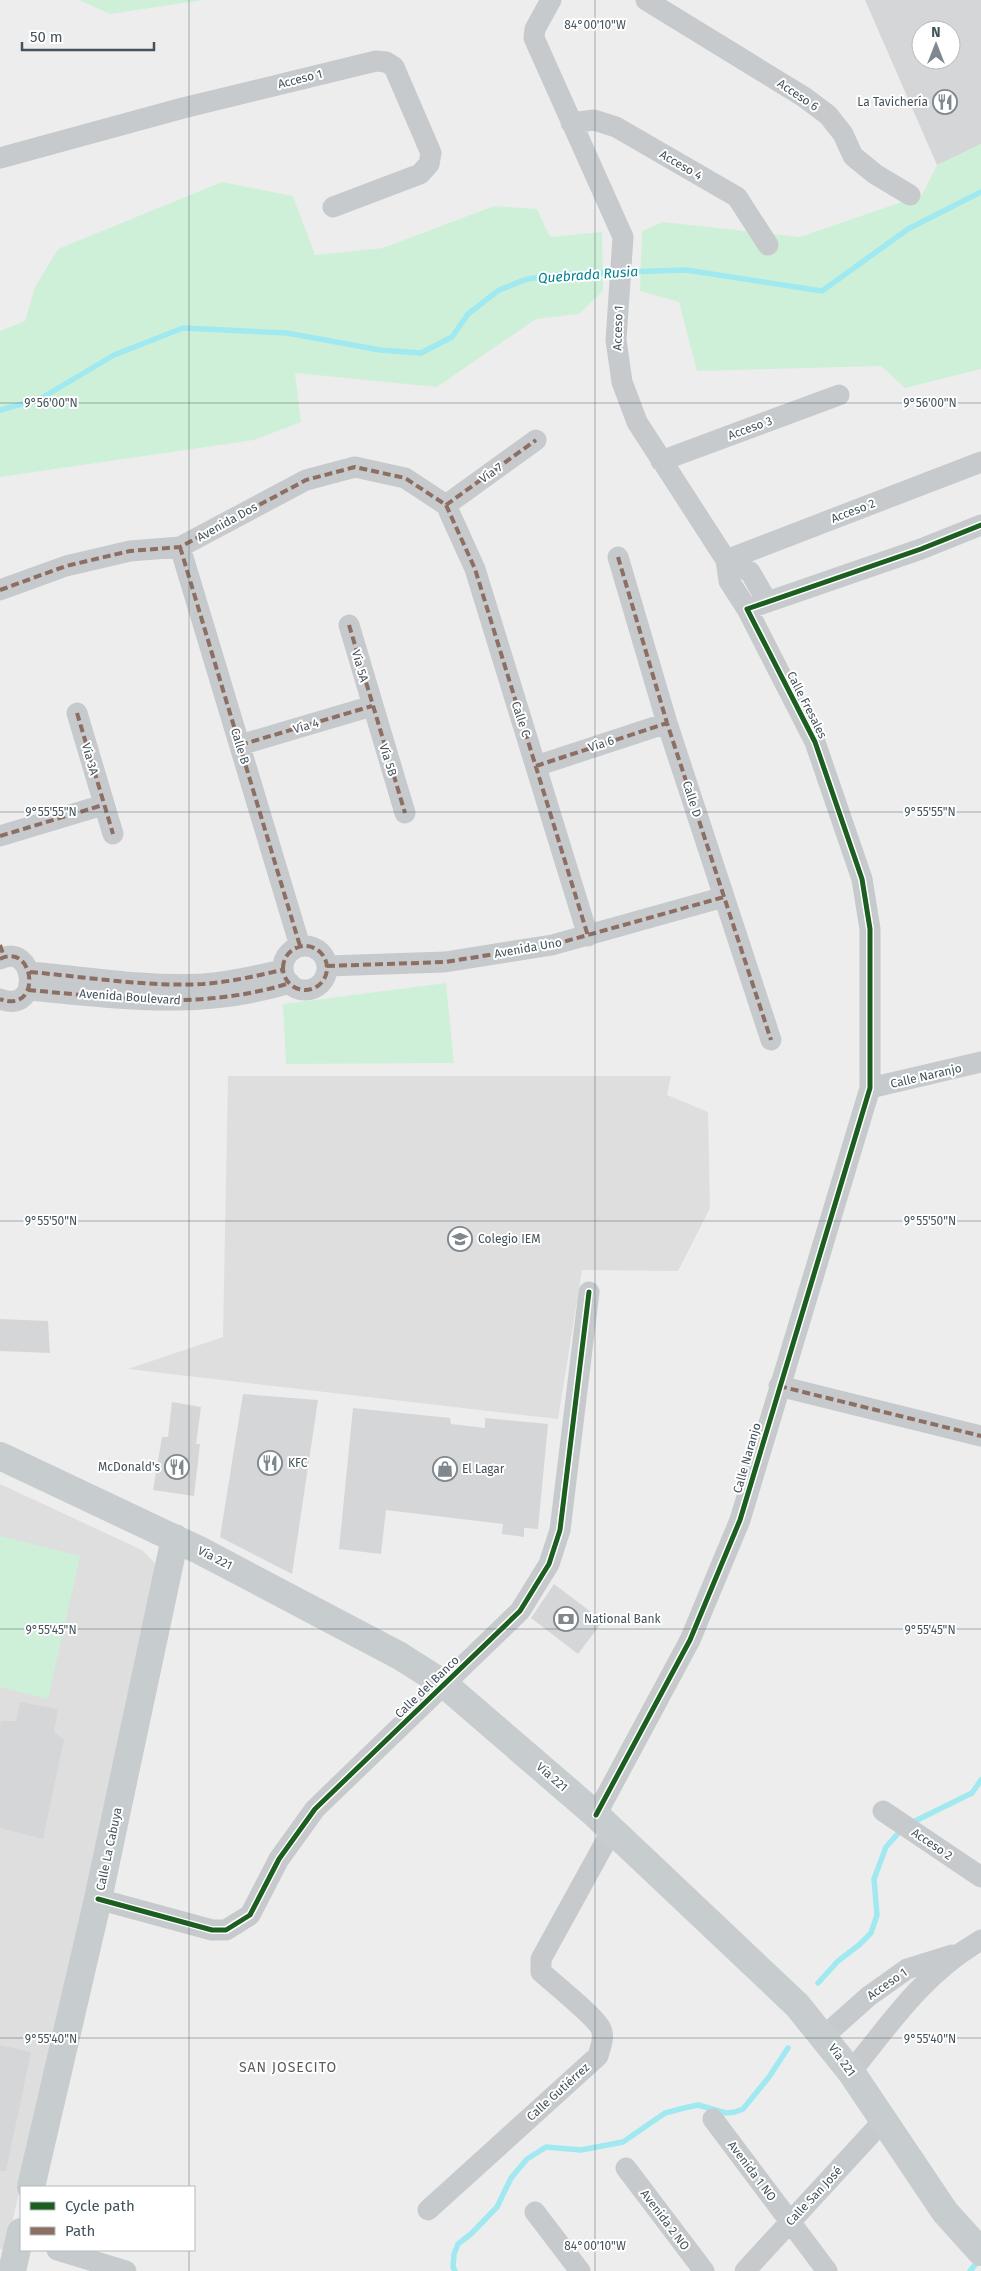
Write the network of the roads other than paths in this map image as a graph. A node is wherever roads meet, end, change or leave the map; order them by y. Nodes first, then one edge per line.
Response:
1 (551, 0) edge
2 (646, 0) edge
3 (673, 7) edge
4 (571, 123) junction
5 (0, 158) edge
6 (910, 195) dead end
7 (333, 208) dead end
8 (768, 245) dead end
9 (839, 395) dead end
10 (536, 440) dead end
11 (660, 461) junction
12 (981, 462) edge
13 (446, 505) junction
14 (981, 525) edge
15 (180, 547) junction
16 (618, 557) dead end
17 (726, 560) junction
18 (0, 590) edge
19 (757, 605) junction
20 (349, 625) dead end
21 (372, 706) junction
22 (77, 714) dead end
23 (667, 723) junction
24 (240, 745) junction
25 (536, 766) junction
26 (103, 805) junction
27 (405, 813) dead end
28 (113, 834) dead end
29 (0, 836) edge
30 (724, 897) junction
31 (588, 936) junction
32 (300, 946) junction
33 (1, 954) edge
34 (327, 966) junction
35 (286, 977) junction
36 (29, 981) junction
37 (0, 999) edge
38 (771, 1040) dead end
39 (981, 1062) edge
40 (870, 1088) junction
41 (589, 1292) dead end
42 (779, 1386) junction
43 (981, 1436) edge
44 (0, 1456) edge
45 (175, 1538) junction
46 (444, 1684) junction
47 (883, 1811) dead end
48 (604, 1822) junction
49 (981, 1877) edge
50 (98, 1899) junction
51 (981, 1940) edge
52 (962, 1951) junction
53 (824, 2036) junction
54 (851, 2072) junction
55 (713, 2120) dead end
56 (883, 2121) junction
57 (626, 2168) dead end
58 (31, 2186) edge
59 (428, 2210) dead end
60 (535, 2212) dead end
61 (790, 2222) junction
62 (20, 2240) edge
63 (60, 2251) edge
64 (981, 2252) edge
65 (12, 2271) edge
66 (126, 2271) edge
67 (580, 2271) edge
68 (704, 2271) edge
69 (745, 2271) edge
70 (827, 2271) edge

1 - 4 street, Acceso 1
2 - 3 street
3 - 6 street, Acceso 6
4 - 8 street, Acceso 4
4 - 11 street, Acceso 1
5 - 7 street, Acceso 1
9 - 11 street, Acceso 3
10 - 13 street, Vía 7
11 - 17 street, Acceso 1
12 - 17 street, Acceso 2
13 - 15 street, Avenida Dos
13 - 25 street, Calle C
14 - 19 street
15 - 18 street, Avenida Dos
15 - 24 street, Calle B
16 - 23 street, Calle D
17 - 19 street, Acceso 1
19 - 40 street, Calle Fresales
20 - 21 street, Vía 5A
21 - 24 street, Vía 4
21 - 27 street, Vía 5B
22 - 26 street, Vía 3A
23 - 25 street, Vía 6
23 - 30 street, Calle D
24 - 32 street, Calle B
25 - 31 street, Calle C
26 - 28 street, Vía 3A
26 - 29 street
30 - 31 street, Avenida Uno
30 - 38 street, Calle D
31 - 34 street, Avenida Uno
32 - 34 street
32 - 35 street
33 - 36 street
34 - 35 street
35 - 36 street, Avenida Boulevard
36 - 37 street
39 - 40 street, Calle Naranjo
40 - 42 street, Calle Naranjo
41 - 46 street, Calle del Banco
42 - 43 street
42 - 48 street, Calle Naranjo
44 - 45 main road, Vía 221
45 - 46 main road, Vía 221
45 - 50 main road, Calle La Cabuya
46 - 48 main road, Vía 221
46 - 50 street, Calle del Banco
47 - 49 street, Acceso 2
48 - 53 main road, Vía 221
48 - 59 street, Calle Gutiérrez
50 - 58 main road, Calle La Cabuya
51 - 52 street, Acceso 1
52 - 53 street, Acceso 1
52 - 54 street, Acceso 1
53 - 54 main road, Vía 221
54 - 56 main road, Vía 221
55 - 61 street, Avenida 1 NO
56 - 61 street, Calle San José
56 - 64 main road, Vía 221
57 - 68 street, Avenida 2 NO
60 - 67 street
61 - 69 street, Calle San José
61 - 70 street, Avenida 1 NO
62 - 65 main road
63 - 66 street

